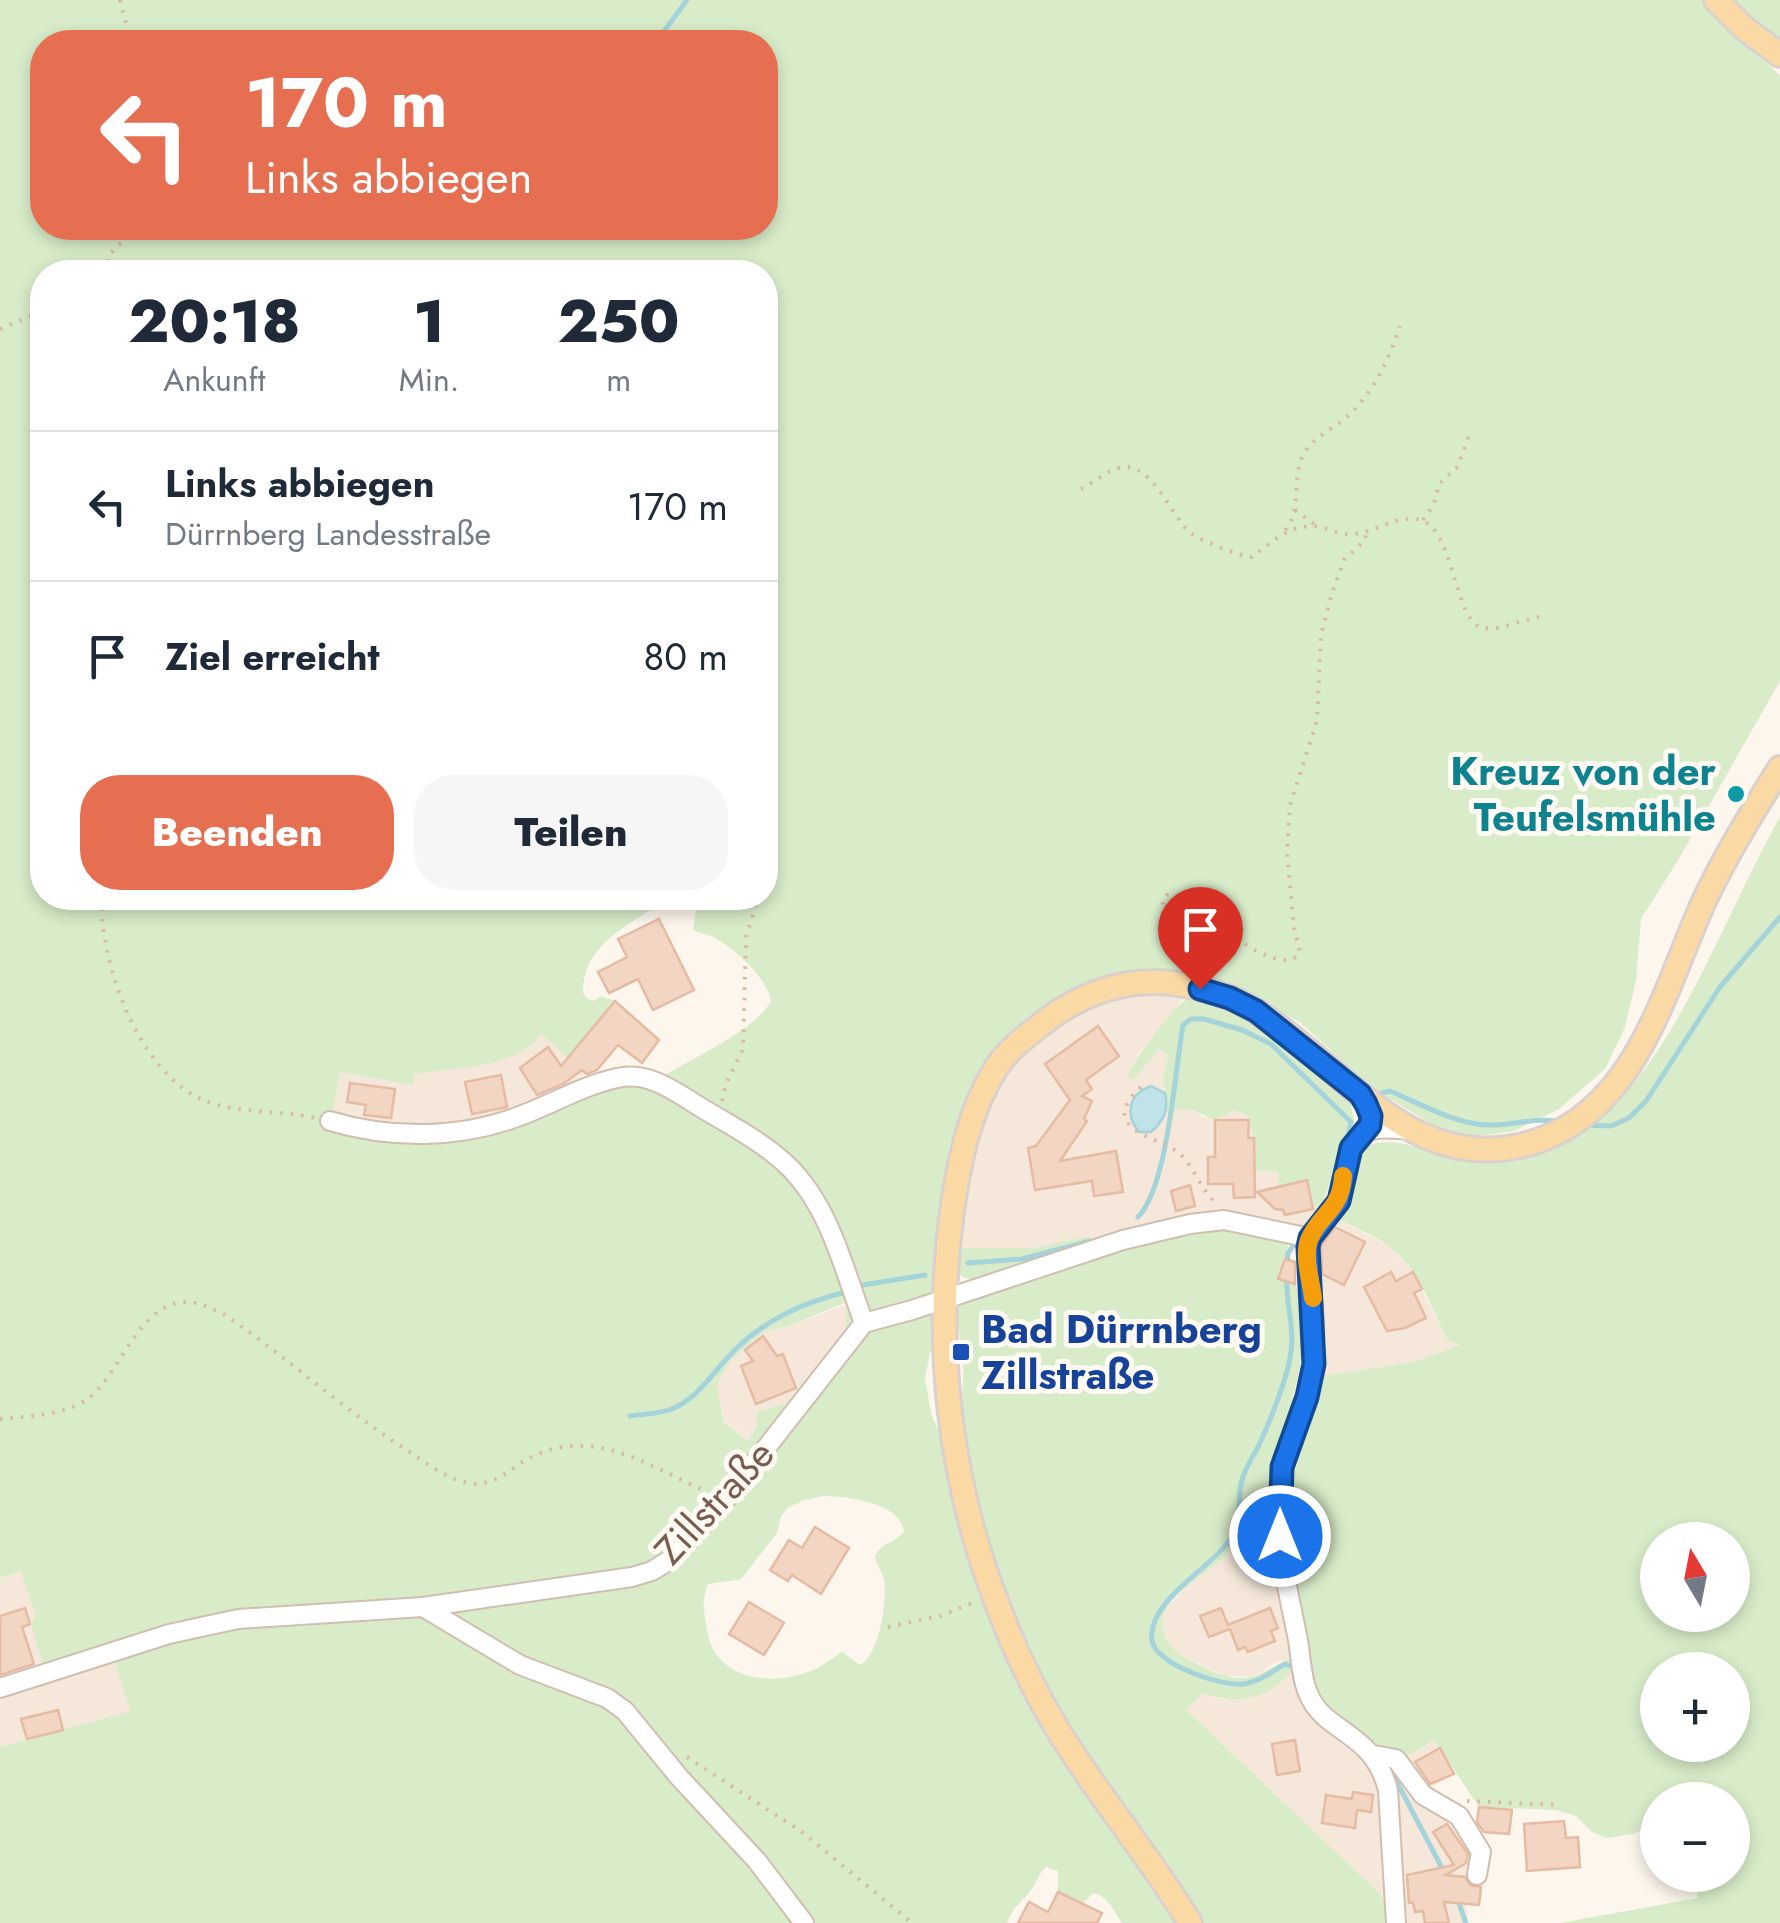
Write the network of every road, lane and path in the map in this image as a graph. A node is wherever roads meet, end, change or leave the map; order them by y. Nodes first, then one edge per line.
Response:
1 (120, 0) edge
2 (1716, 0) edge
3 (128, 30) edge
4 (1780, 55) edge
5 (123, 240) edge
6 (107, 260) edge
7 (30, 316) edge
8 (1400, 326) dead end
9 (0, 330) edge
10 (1470, 432) dead end
11 (1081, 490) dead end
12 (1295, 510) junction
13 (1424, 520) junction
14 (1318, 526) junction
15 (1366, 533) junction
16 (1282, 534) junction
17 (1540, 618) dead end
18 (1780, 768) edge
19 (103, 910) edge
20 (754, 910) edge
21 (1208, 992) junction
22 (1141, 1086) dead end
23 (1360, 1094) junction
24 (330, 1121) joint
25 (729, 1124) junction
26 (1411, 1130) junction
27 (1366, 1132) junction
28 (1220, 1208) dead end
29 (1304, 1237) junction
30 (944, 1298) junction
31 (864, 1323) junction
32 (0, 1419) edge
33 (726, 1499) junction
34 (993, 1593) junction
35 (423, 1607) junction
36 (888, 1627) dead end
37 (0, 1688) edge
38 (674, 1750) dead end
39 (1374, 1755) junction
40 (1437, 1804) junction
41 (1559, 1804) dead end
42 (1477, 1874) dead end
43 (804, 1923) edge
44 (912, 1923) edge
45 (1190, 1923) edge
46 (1396, 1923) edge

1 - 3 path
2 - 4 main road
5 - 6 path
7 - 9 path
8 - 12 path
10 - 13 path
11 - 16 path
12 - 14 path
12 - 16 path
13 - 15 path
13 - 17 path
14 - 15 path
14 - 16 path
15 - 21 path
18 - 26 main road
19 - 24 path
20 - 25 path
21 - 23 main road
21 - 30 main road
22 - 28 path
23 - 26 main road
23 - 27 street
24 - 25 street
25 - 31 street
26 - 27 street
27 - 29 street
29 - 30 street
29 - 39 street
30 - 31 street
30 - 34 main road
31 - 33 street, Zillstraße
32 - 33 path
33 - 35 street, Zillstraße
34 - 36 path
34 - 45 main road
35 - 37 street, Zillstraße
35 - 43 street
38 - 44 path
39 - 40 street
39 - 46 street
40 - 41 path
40 - 42 street

